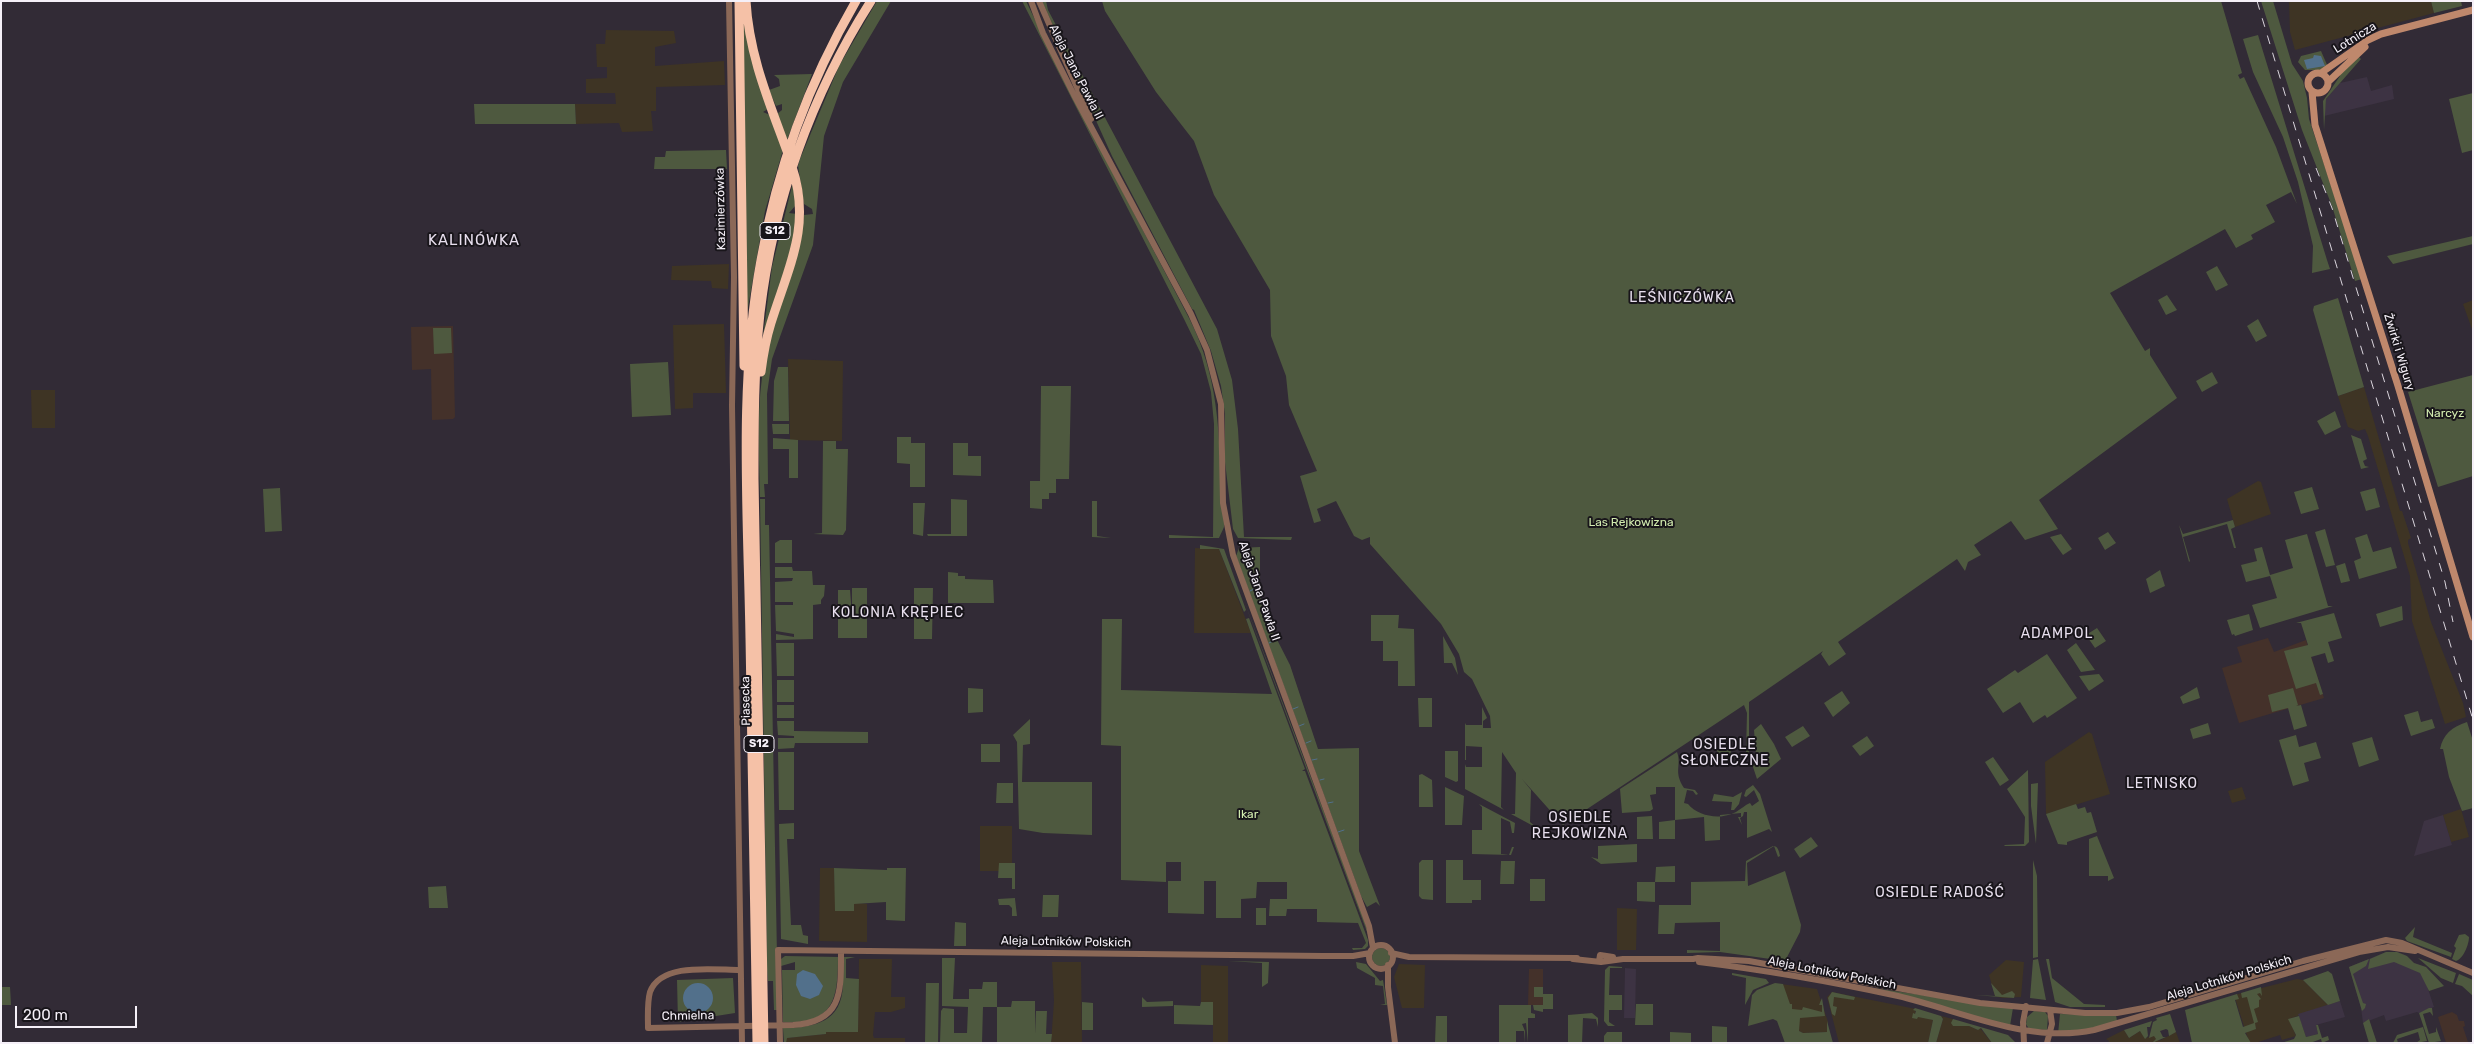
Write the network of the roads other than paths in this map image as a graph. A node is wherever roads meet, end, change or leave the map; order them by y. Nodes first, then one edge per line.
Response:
1 (729, 1) edge
2 (739, 1) edge
3 (746, 1) edge
4 (856, 1) edge
5 (871, 1) edge
6 (1031, 1) edge
7 (1039, 1) edge
8 (2473, 10) edge
9 (2403, 28) junction
10 (2321, 74) junction
11 (2328, 82) junction
12 (2315, 92) junction
13 (1105, 152) junction
14 (751, 419) junction
15 (2473, 637) edge
16 (1370, 926) junction
17 (1382, 945) junction
18 (1371, 950) junction
19 (841, 951) junction
20 (2417, 951) junction
21 (1391, 953) junction
22 (1353, 956) junction
23 (1409, 957) junction
24 (1693, 959) junction
25 (1370, 961) junction
26 (2303, 961) junction
27 (1390, 963) junction
28 (1379, 968) junction
29 (2299, 969) junction
30 (740, 970) junction
31 (2473, 973) edge
32 (1388, 987) junction
33 (2026, 1006) junction
34 (2050, 1010) junction
35 (2024, 1032) junction
36 (2049, 1035) junction
37 (742, 1043) edge
38 (757, 1043) edge
39 (764, 1043) edge
40 (780, 1043) edge
41 (1395, 1043) edge
42 (2024, 1043) edge
43 (2047, 1043) edge

1 - 30 street, Kazimierzówka
2 - 14 highway
3 - 14 highway
4 - 14 highway, S12
5 - 14 highway, S12
6 - 13 street, Aleja Jana Pawła II
7 - 13 street, Aleja Jana Pawła II
8 - 9 main road, Lotnicza
9 - 10 main road, Lotnicza
9 - 11 main road, Lotnicza
10 - 11 main road
10 - 12 main road
11 - 12 main road
12 - 15 main road, Żwirki i Wigury
13 - 16 street, Aleja Jana Pawła II
14 - 38 highway, Piasecka / S12
14 - 39 highway, Piasecka / S12
16 - 17 street, Aleja Jana Pawła II
16 - 18 street, Aleja Jana Pawła II
17 - 18 street
17 - 21 street
18 - 22 street, Aleja Lotników Polskich
18 - 25 street
19 - 22 street, Aleja Lotników Polskich
19 - 30 street, Chmielna
19 - 40 street, Aleja Lotników Polskich
20 - 26 street, Aleja Lotników Polskich
20 - 29 street, Aleja Lotników Polskich
20 - 31 street, Aleja Lotników Polskich
21 - 23 street, Aleja Lotników Polskich
21 - 27 street
22 - 25 street, Aleja Lotników Polskich
23 - 24 street, Aleja Lotników Polskich
23 - 27 street, Aleja Lotników Polskich
24 - 33 street, Aleja Lotników Polskich
24 - 35 street, Aleja Lotników Polskich
25 - 28 street
26 - 29 street
26 - 34 street, Aleja Lotników Polskich
27 - 28 street
27 - 32 street
28 - 32 street
29 - 36 street, Aleja Lotników Polskich
30 - 37 street
32 - 41 street
33 - 34 street, Aleja Lotników Polskich
33 - 35 street
34 - 36 street
35 - 36 street, Aleja Lotników Polskich
35 - 42 street
36 - 43 street

